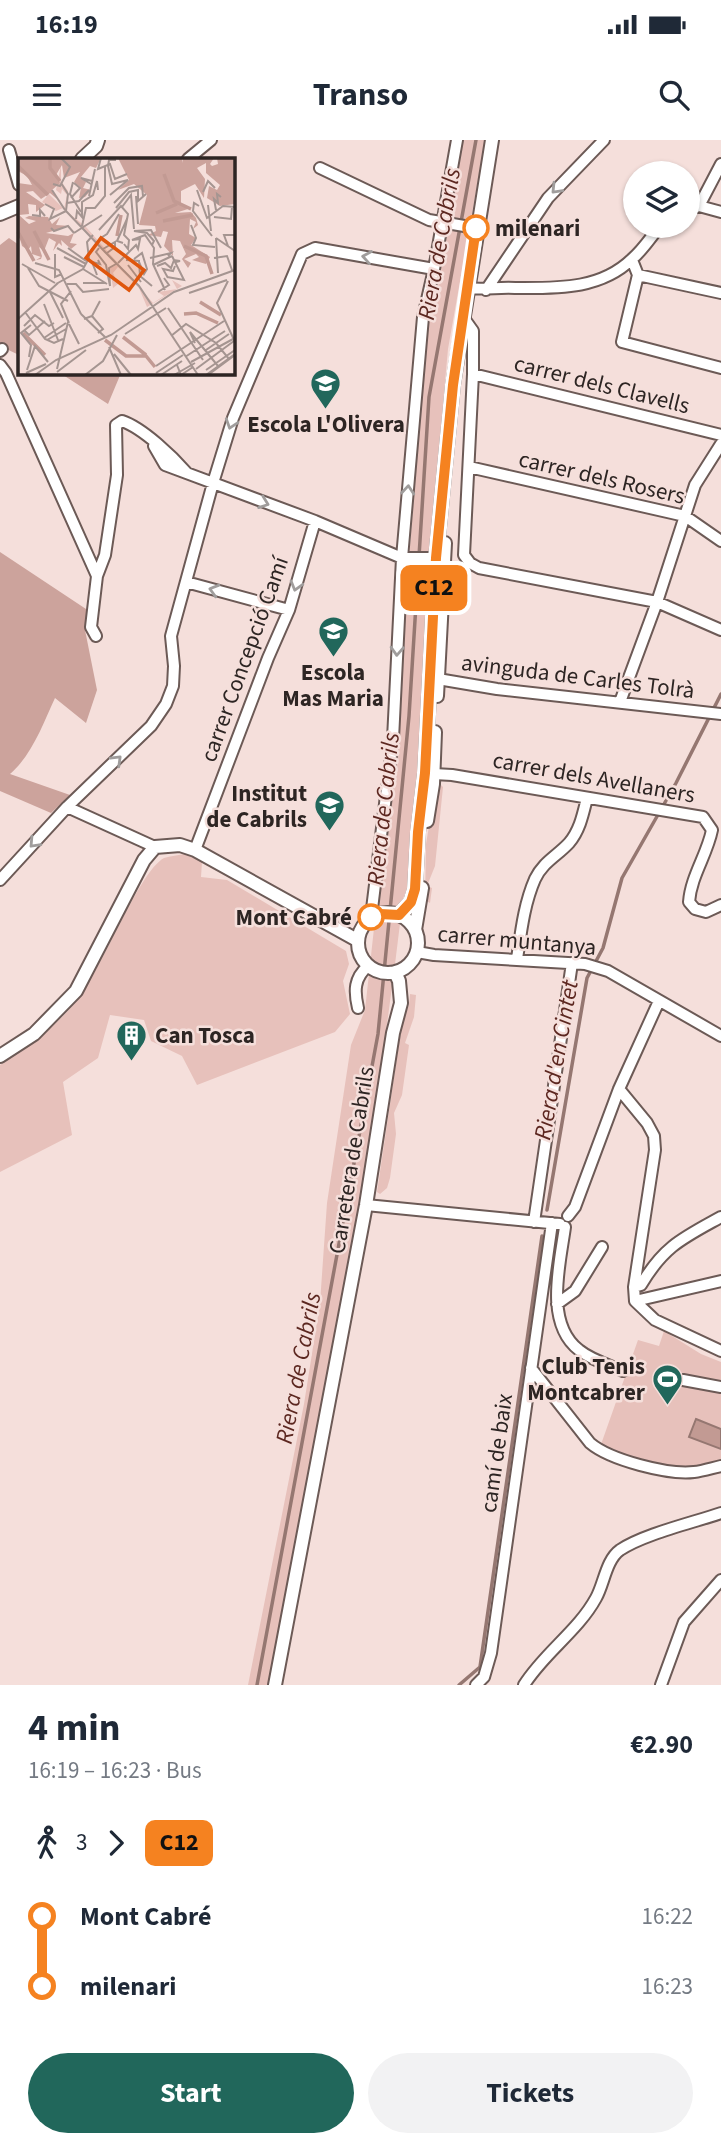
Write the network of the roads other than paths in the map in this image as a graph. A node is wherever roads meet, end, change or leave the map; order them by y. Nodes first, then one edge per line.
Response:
1 (99, 140) edge
2 (211, 140) edge
3 (457, 140) edge
4 (492, 140) edge
5 (604, 140) edge
6 (7, 145) edge
7 (83, 158) edge
8 (189, 158) edge
9 (18, 162) edge
10 (721, 164) edge
11 (320, 168) dead end
12 (18, 182) edge
13 (700, 204) edge
14 (18, 206) edge
15 (700, 206) edge
16 (721, 212) edge
17 (0, 214) edge
18 (445, 222) junction
19 (473, 228) junction
20 (650, 238) edge
21 (632, 260) junction
22 (435, 269) junction
23 (638, 275) junction
24 (467, 288) junction
25 (486, 290) junction
26 (721, 293) edge
27 (463, 317) junction
28 (0, 365) edge
29 (721, 368) edge
30 (473, 374) junction
31 (721, 435) edge
32 (721, 443) edge
33 (469, 467) junction
34 (213, 483) junction
35 (685, 516) junction
36 (315, 521) junction
37 (721, 541) edge
38 (405, 558) junction
39 (437, 558) junction
40 (97, 576) junction
41 (186, 582) junction
42 (657, 601) junction
43 (289, 610) junction
44 (721, 630) edge
45 (96, 636) dead end
46 (434, 678) junction
47 (620, 702) junction
48 (721, 714) edge
49 (434, 774) junction
50 (587, 798) junction
51 (68, 807) junction
52 (155, 847) junction
53 (195, 849) junction
54 (0, 880) edge
55 (721, 905) edge
56 (399, 915) junction
57 (371, 917) junction
58 (415, 930) junction
59 (358, 940) junction
60 (417, 952) junction
61 (517, 959) junction
62 (572, 963) junction
63 (368, 966) junction
64 (395, 972) junction
65 (659, 1001) junction
66 (358, 1008) dead end
67 (721, 1036) edge
68 (0, 1056) edge
69 (620, 1089) junction
70 (366, 1205) junction
71 (721, 1217) edge
72 (534, 1222) junction
73 (561, 1223) junction
74 (602, 1247) dead end
75 (721, 1280) edge
76 (634, 1287) junction
77 (635, 1301) junction
78 (557, 1304) junction
79 (721, 1351) edge
80 (531, 1368) junction
81 (623, 1371) dead end
82 (683, 1380) dead end
83 (721, 1387) edge
84 (721, 1466) edge
85 (721, 1513) edge
86 (721, 1580) edge
87 (275, 1685) edge
88 (476, 1685) edge
89 (524, 1685) edge
90 (661, 1685) edge

1 - 7 street
2 - 8 street
3 - 18 street
4 - 19 street
5 -> 25 street
6 - 9 street
6 - 12 street
10 - 13 street
11 - 18 street
14 - 17 street
15 - 16 street
18 - 19 street
18 - 22 street
19 - 24 street
20 - 21 street
21 - 23 street
21 - 25 street
22 -> 34 street
38 -> 22 street
23 - 26 street
23 - 29 street
24 - 25 street
24 - 27 street
27 - 30 street
27 - 39 street
28 - 40 street
30 - 31 street, carrer dels Clavells
30 - 33 street
32 - 35 street
33 - 35 street, carrer dels Rosers
33 - 42 street
34 -> 36 street
34 - 40 street
34 - 41 street
35 - 37 street, carrer dels Rosers
35 - 42 street
36 - 38 street
36 -> 43 street, carrer Concepció Camí
38 - 39 street
38 -> 57 street
39 - 46 street
40 - 45 street
43 -> 41 street
51 -> 41 street
42 - 44 street
42 - 47 street
43 - 53 street, carrer Concepció Camí
46 - 47 street, avinguda de Carles Tolrà
46 - 49 street
46 - 56 street
47 - 48 street, avinguda de Carles Tolrà
49 - 50 street, carrer dels Avellaners
49 - 58 street
50 - 55 street, carrer dels Avellaners
50 - 61 street
51 - 52 street
51 -> 54 street
52 - 53 street
52 - 68 street
53 - 59 street
56 - 57 street
56 - 58 street
57 - 59 street
58 - 60 street
59 - 63 street
60 - 61 street, carrer muntanya
60 - 64 street
61 - 62 street, carrer muntanya
62 - 65 street, carrer muntanya
62 - 72 street
63 - 64 street
63 - 66 street
64 - 70 street, Carretera de Cabrils
65 - 67 street, carrer muntanya
65 - 69 street, camí de baix
69 - 73 street, camí de baix
69 - 76 street
70 - 72 street
70 - 87 street, Carretera de Cabrils
71 - 76 street
72 - 73 street
73 - 78 street
73 - 80 street, camí de baix
74 - 78 street
75 - 77 street
76 - 77 street
77 - 79 street
78 - 81 street
80 - 84 street
80 - 88 street, camí de baix
82 - 83 street
85 - 89 street
86 - 90 street

